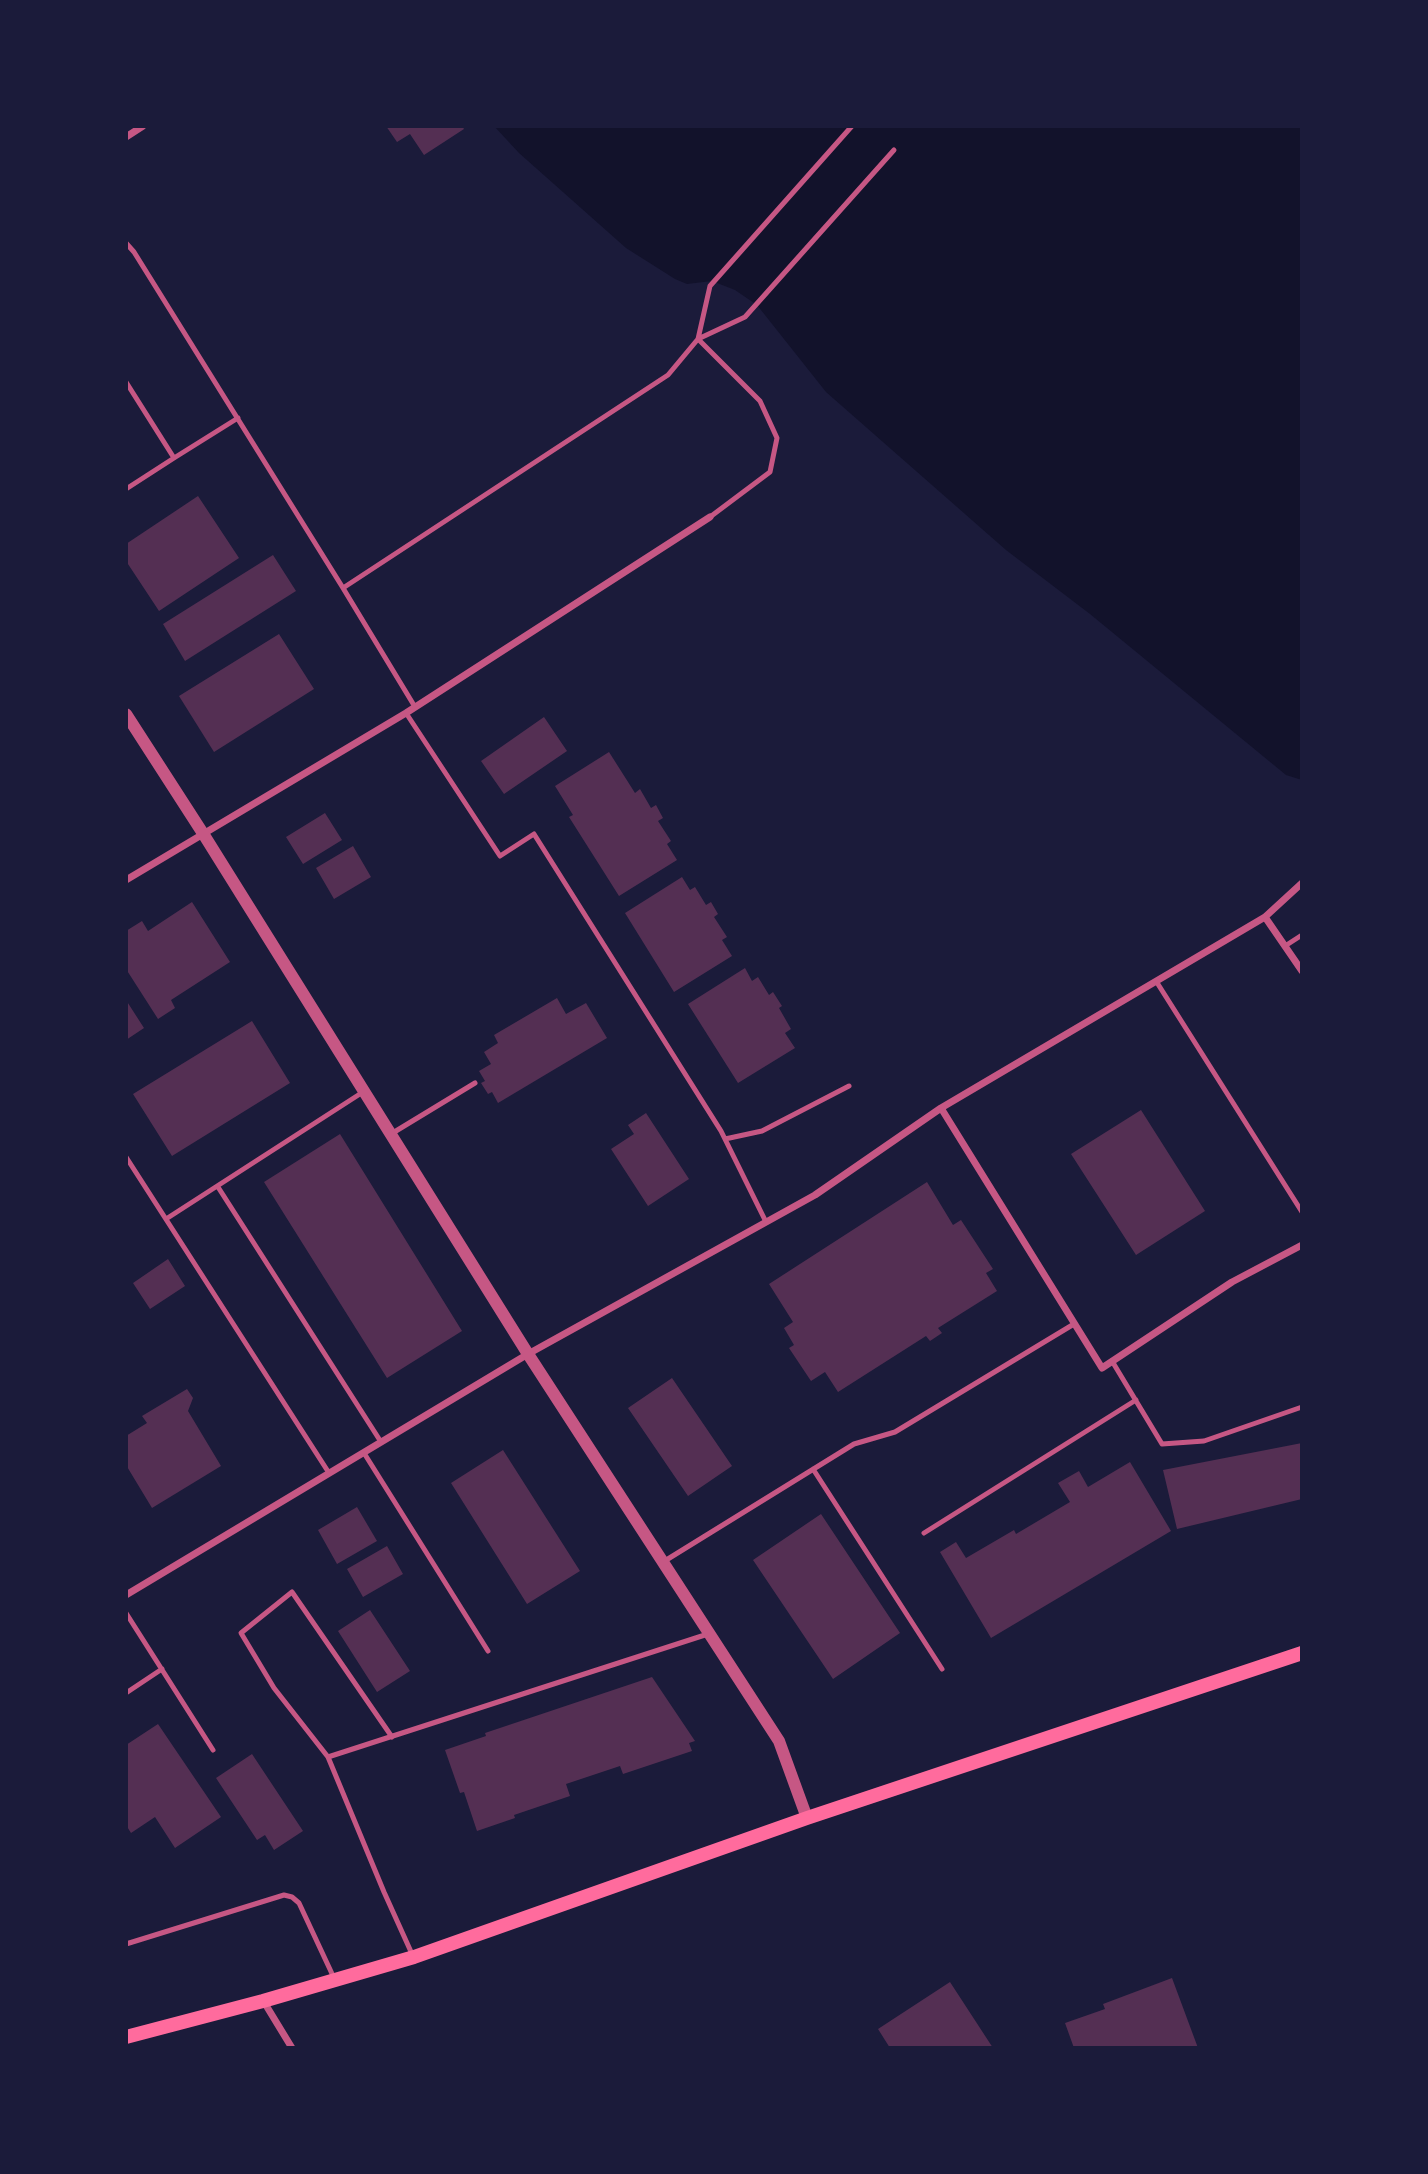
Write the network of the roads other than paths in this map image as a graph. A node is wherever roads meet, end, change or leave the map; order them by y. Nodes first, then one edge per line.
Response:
1 (143, 126) edge
2 (852, 126) edge
3 (126, 137) edge
4 (894, 150) dead end
5 (126, 243) edge
6 (698, 339) junction
7 (126, 382) edge
8 (238, 418) junction
9 (174, 458) junction
10 (126, 489) edge
11 (710, 517) joint
12 (343, 588) junction
13 (415, 707) junction
14 (406, 712) junction
15 (126, 714) edge
16 (204, 835) junction
17 (126, 880) edge
18 (1302, 883) edge
19 (1265, 916) junction
20 (1302, 935) edge
21 (1285, 946) junction
22 (1302, 971) edge
23 (1156, 981) junction
24 (475, 1083) dead end
25 (849, 1086) dead end
26 (364, 1091) junction
27 (941, 1108) junction
28 (391, 1134) junction
29 (725, 1139) junction
30 (126, 1157) edge
31 (218, 1186) junction
32 (1302, 1212) edge
33 (166, 1219) junction
34 (766, 1222) junction
35 (1302, 1245) edge
36 (1074, 1324) junction
37 (528, 1354) junction
38 (1112, 1361) junction
39 (1136, 1400) junction
40 (1302, 1407) edge
41 (381, 1442) junction
42 (364, 1453) junction
43 (813, 1469) junction
44 (329, 1473) junction
45 (924, 1533) dead end
46 (663, 1562) junction
47 (126, 1595) edge
48 (126, 1613) edge
49 (709, 1634) junction
50 (488, 1651) dead end
51 (1302, 1653) edge
52 (162, 1669) junction
53 (942, 1669) dead end
54 (126, 1693) edge
55 (392, 1737) junction
56 (214, 1750) dead end
57 (328, 1758) junction
58 (807, 1818) junction
59 (126, 1944) edge
60 (414, 1957) junction
61 (336, 1980) junction
62 (263, 2001) junction
63 (126, 2037) edge
64 (292, 2048) edge

1 - 3 street
2 - 6 lane
4 - 6 lane
5 - 8 lane
6 - 11 lane
6 - 12 lane
7 - 9 lane
8 - 9 lane
8 - 12 lane
9 - 10 lane
11 - 13 street
12 - 13 lane
13 - 14 street
14 - 16 street
14 - 29 lane
15 - 16 street
16 - 17 street
16 - 26 street
18 - 19 street
19 - 21 street
19 - 23 street
20 - 21 lane
21 - 22 street
23 - 27 street
23 - 32 lane
24 - 28 lane
25 - 29 lane
26 - 28 street
26 - 31 lane
27 - 34 street
27 - 36 street
28 - 37 street
29 - 34 lane
30 - 33 lane
31 - 33 lane
31 - 41 lane
33 - 44 lane
34 - 37 street
35 - 38 street
36 - 38 street
36 - 43 lane
37 - 41 street
37 - 46 street
38 - 39 lane
39 - 40 lane
39 - 45 lane
41 - 42 street
42 - 44 street
42 - 50 lane
43 - 46 lane
43 - 53 lane
44 - 47 street
46 - 49 street
48 - 52 lane
49 - 55 lane
49 - 58 street
51 - 58 main road
52 - 54 lane
52 - 56 lane
55 - 57 lane
55 - 57 lane
57 - 60 lane
58 - 60 main road
59 - 61 lane
60 - 61 main road
61 - 62 main road
62 - 63 main road
62 - 64 street

